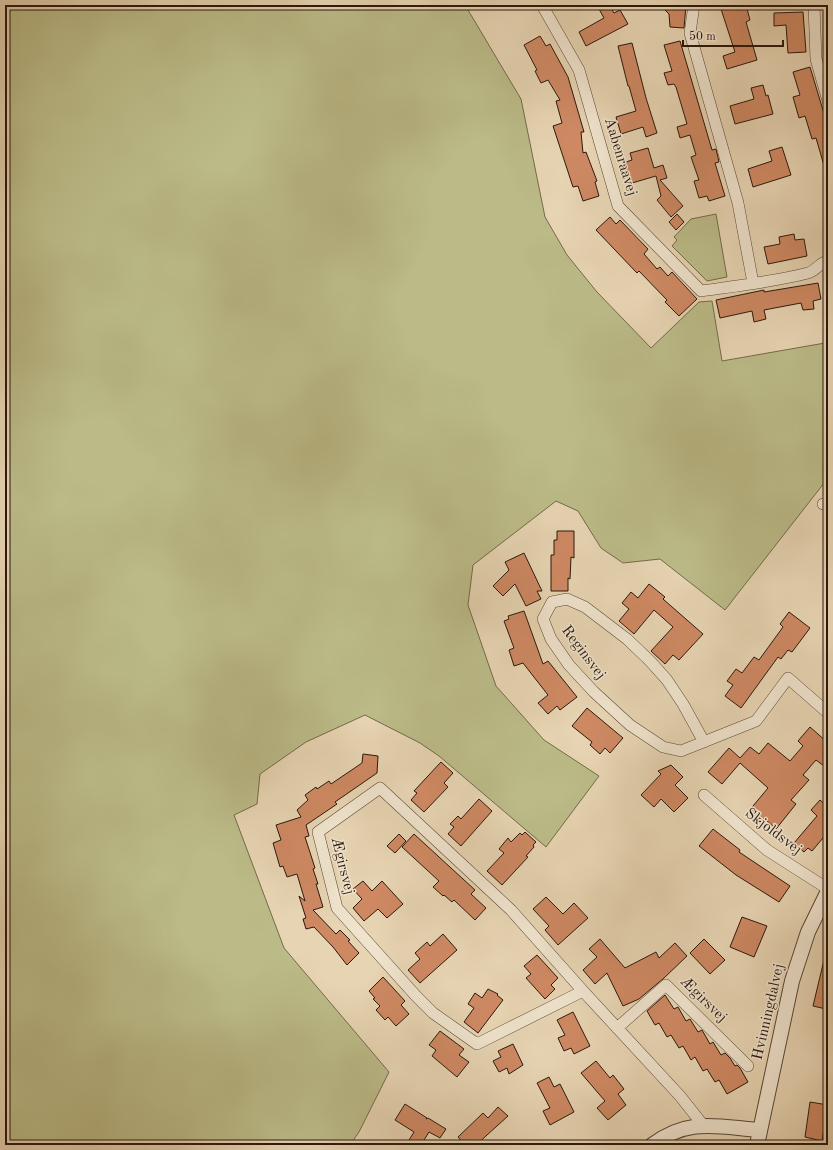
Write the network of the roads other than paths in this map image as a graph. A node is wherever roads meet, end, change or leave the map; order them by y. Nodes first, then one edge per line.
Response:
1 (542, 5) edge
2 (694, 5) edge
3 (814, 5) edge
4 (828, 101) edge
5 (828, 260) edge
6 (753, 284) junction
7 (828, 713) edge
8 (704, 742) junction
9 (704, 795) dead end
10 (828, 890) edge
11 (582, 991) junction
12 (617, 1028) junction
13 (748, 1066) dead end
14 (703, 1125) junction
15 (760, 1130) junction
16 (652, 1145) edge
17 (757, 1145) edge

1 - 6 street, Aabenraavej
2 - 6 street
3 - 4 street
5 - 6 street, Aabenraavej
7 - 8 street, Reginsvej
8 - 8 street, Reginsvej
9 - 10 street, Skjoldsvej
10 - 15 street, Hvinningdalvej
11 - 11 street, Ægirsvej
11 - 12 street, Ægirsvej
12 - 13 street, Ægirsvej
12 - 14 street, Ægirsvej
14 - 15 street
14 - 16 street
15 - 17 street, Hvinningdalvej

